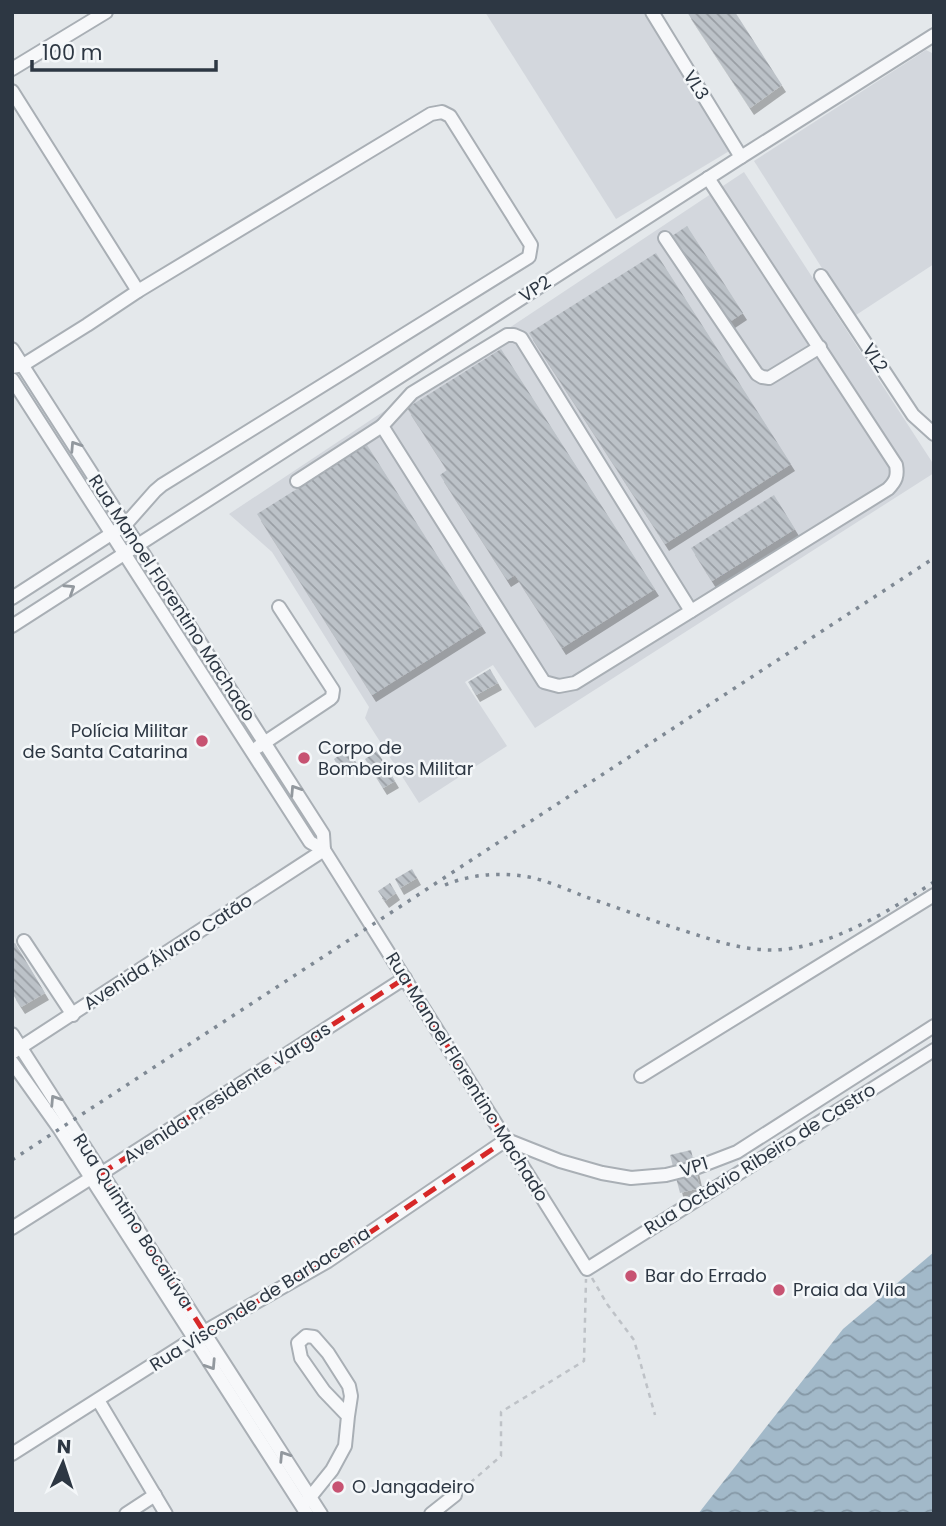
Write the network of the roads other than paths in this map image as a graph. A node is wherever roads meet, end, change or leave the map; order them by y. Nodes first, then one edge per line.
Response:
1 (106, 12) edge
2 (652, 12) edge
3 (934, 35) edge
4 (12, 69) edge
5 (12, 91) edge
6 (741, 157) junction
7 (708, 178) junction
8 (665, 238) dead end
9 (821, 276) dead end
10 (138, 291) junction
11 (820, 347) junction
12 (12, 349) edge
13 (15, 374) edge
14 (382, 426) junction
15 (934, 434) edge
16 (297, 481) dead end
17 (125, 525) junction
18 (112, 534) junction
19 (138, 545) junction
20 (125, 554) junction
21 (12, 597) edge
22 (279, 607) dead end
23 (691, 611) junction
24 (12, 626) edge
25 (236, 698) junction
26 (223, 707) junction
27 (264, 742) junction
28 (252, 751) junction
29 (324, 850) junction
30 (934, 895) edge
31 (24, 941) dead end
32 (405, 978) junction
33 (73, 1014) junction
34 (934, 1026) edge
35 (12, 1034) edge
36 (17, 1050) edge
37 (934, 1050) edge
38 (12, 1062) edge
39 (641, 1076) dead end
40 (506, 1140) junction
41 (97, 1176) junction
42 (12, 1228) edge
43 (587, 1269) joint
44 (199, 1335) junction
45 (98, 1400) junction
46 (348, 1416) junction
47 (12, 1454) edge
48 (155, 1495) junction
49 (455, 1495) road end
50 (306, 1506) edge
51 (126, 1514) edge
52 (166, 1514) edge
53 (321, 1514) edge
54 (431, 1514) edge

1 - 4 street
2 - 6 street, VL3
3 - 6 street, VP2
5 - 10 street
6 - 7 street, VP2
7 - 11 street
7 - 19 street, VP2
8 - 11 street
9 - 15 street, VL2
10 - 13 street
10 - 17 street
11 - 23 street
12 - 13 street, Rua Manoel Florentino Machado
17 -> 13 street, Rua Manoel Florentino Machado
13 - 18 street, Rua Manoel Florentino Machado
14 - 16 street
14 - 23 street
14 - 23 street
17 - 18 street
17 - 19 street, Rua Manoel Florentino Machado
18 - 20 street, Rua Manoel Florentino Machado
18 - 21 street
19 - 20 street, VP2
19 - 25 street, Rua Manoel Florentino Machado
24 -> 20 street, VP2
20 - 26 street, Rua Manoel Florentino Machado
22 - 27 street
25 - 26 street
25 - 27 street, Rua Manoel Florentino Machado
26 - 28 street, Rua Manoel Florentino Machado
27 - 28 street
29 -> 27 street, Rua Manoel Florentino Machado
28 - 29 street, Rua Manoel Florentino Machado
29 - 32 street, Rua Manoel Florentino Machado
29 - 33 street, Avenida Álvaro Catão
30 - 39 street
31 - 33 street
32 - 40 street, Rua Manoel Florentino Machado
32 - 41 street, Avenida Presidente Vargas
33 - 36 street, Avenida Álvaro Catão
34 - 40 street, VP1
35 - 36 street, Rua Quintino Bocaiúva
41 -> 36 street, Rua Quintino Bocaiúva
37 - 43 street, Rua Octávio Ribeiro de Castro
38 - 41 street, Rua Quintino Bocaiúva
40 - 43 street, Rua Manoel Florentino Machado
40 - 44 street, Rua Visconde de Barbacena
41 - 42 street, Avenida Presidente Vargas
41 - 44 street, Rua Quintino Bocaiúva
44 - 45 street, Rua Visconde de Barbacena
44 - 50 street, Rua Quintino Bocaiúva
45 - 47 street, Rua Visconde de Barbacena
45 - 48 street
46 - 46 street
46 - 50 street
48 - 51 street
48 - 52 street
49 - 54 street
50 - 53 street, Rua Quintino Bocaiúva

